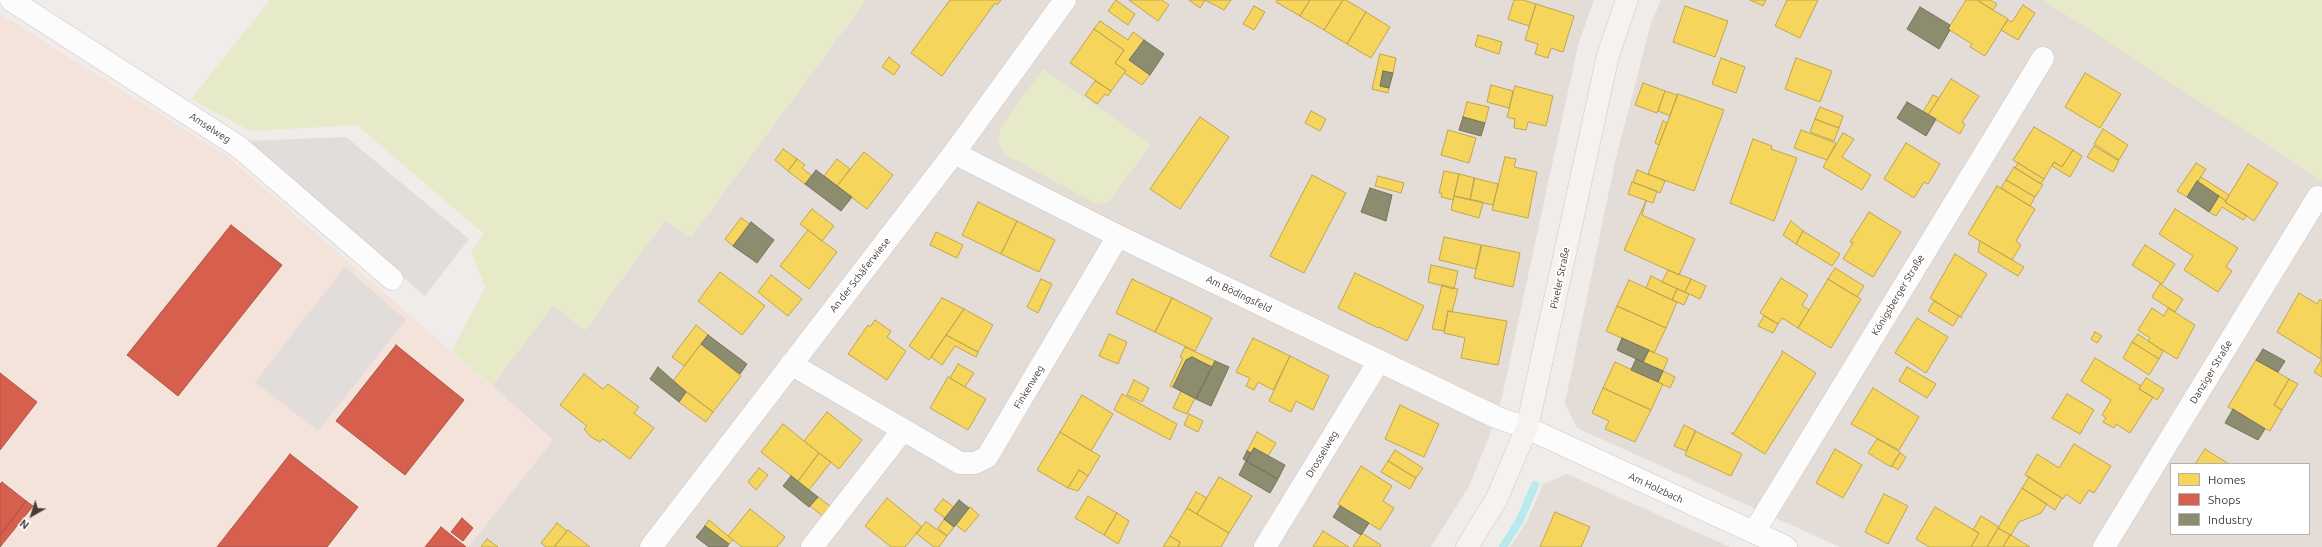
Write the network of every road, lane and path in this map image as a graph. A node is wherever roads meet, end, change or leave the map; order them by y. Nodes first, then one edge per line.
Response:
1 (11, 0) edge
2 (1065, 0) edge
3 (1627, 0) edge
4 (2043, 58) dead end
5 (954, 153) junction
6 (2318, 197) dead end
7 (1118, 236) junction
8 (392, 279) dead end
9 (1379, 361) junction
10 (791, 364) junction
11 (1527, 428) junction
12 (903, 430) junction
13 (1754, 532) junction
14 (651, 547) edge
15 (812, 547) edge
16 (1265, 547) edge
17 (1467, 547) edge
18 (1786, 547) edge
19 (2104, 547) edge

1 - 8 street, Amselweg
2 - 5 street, An der Schäferwiese
3 - 11 main road, Pixeler Straße
4 - 13 street, Königsberger Straße
5 - 7 street, Am Bödingsfeld
5 - 10 street, An der Schäferwiese
6 - 19 street, Danziger Straße
7 - 9 street, Am Bödingsfeld
7 - 12 street, Finkenweg
9 - 11 street, Am Bödingsfeld
9 - 16 street, Drosselweg
10 - 12 street, Finkenweg
10 - 14 street, An der Schäferwiese
11 - 13 street, Am Holzbach
11 - 17 main road, Pixeler Straße
12 - 15 street
13 - 18 street, Am Holzbach

